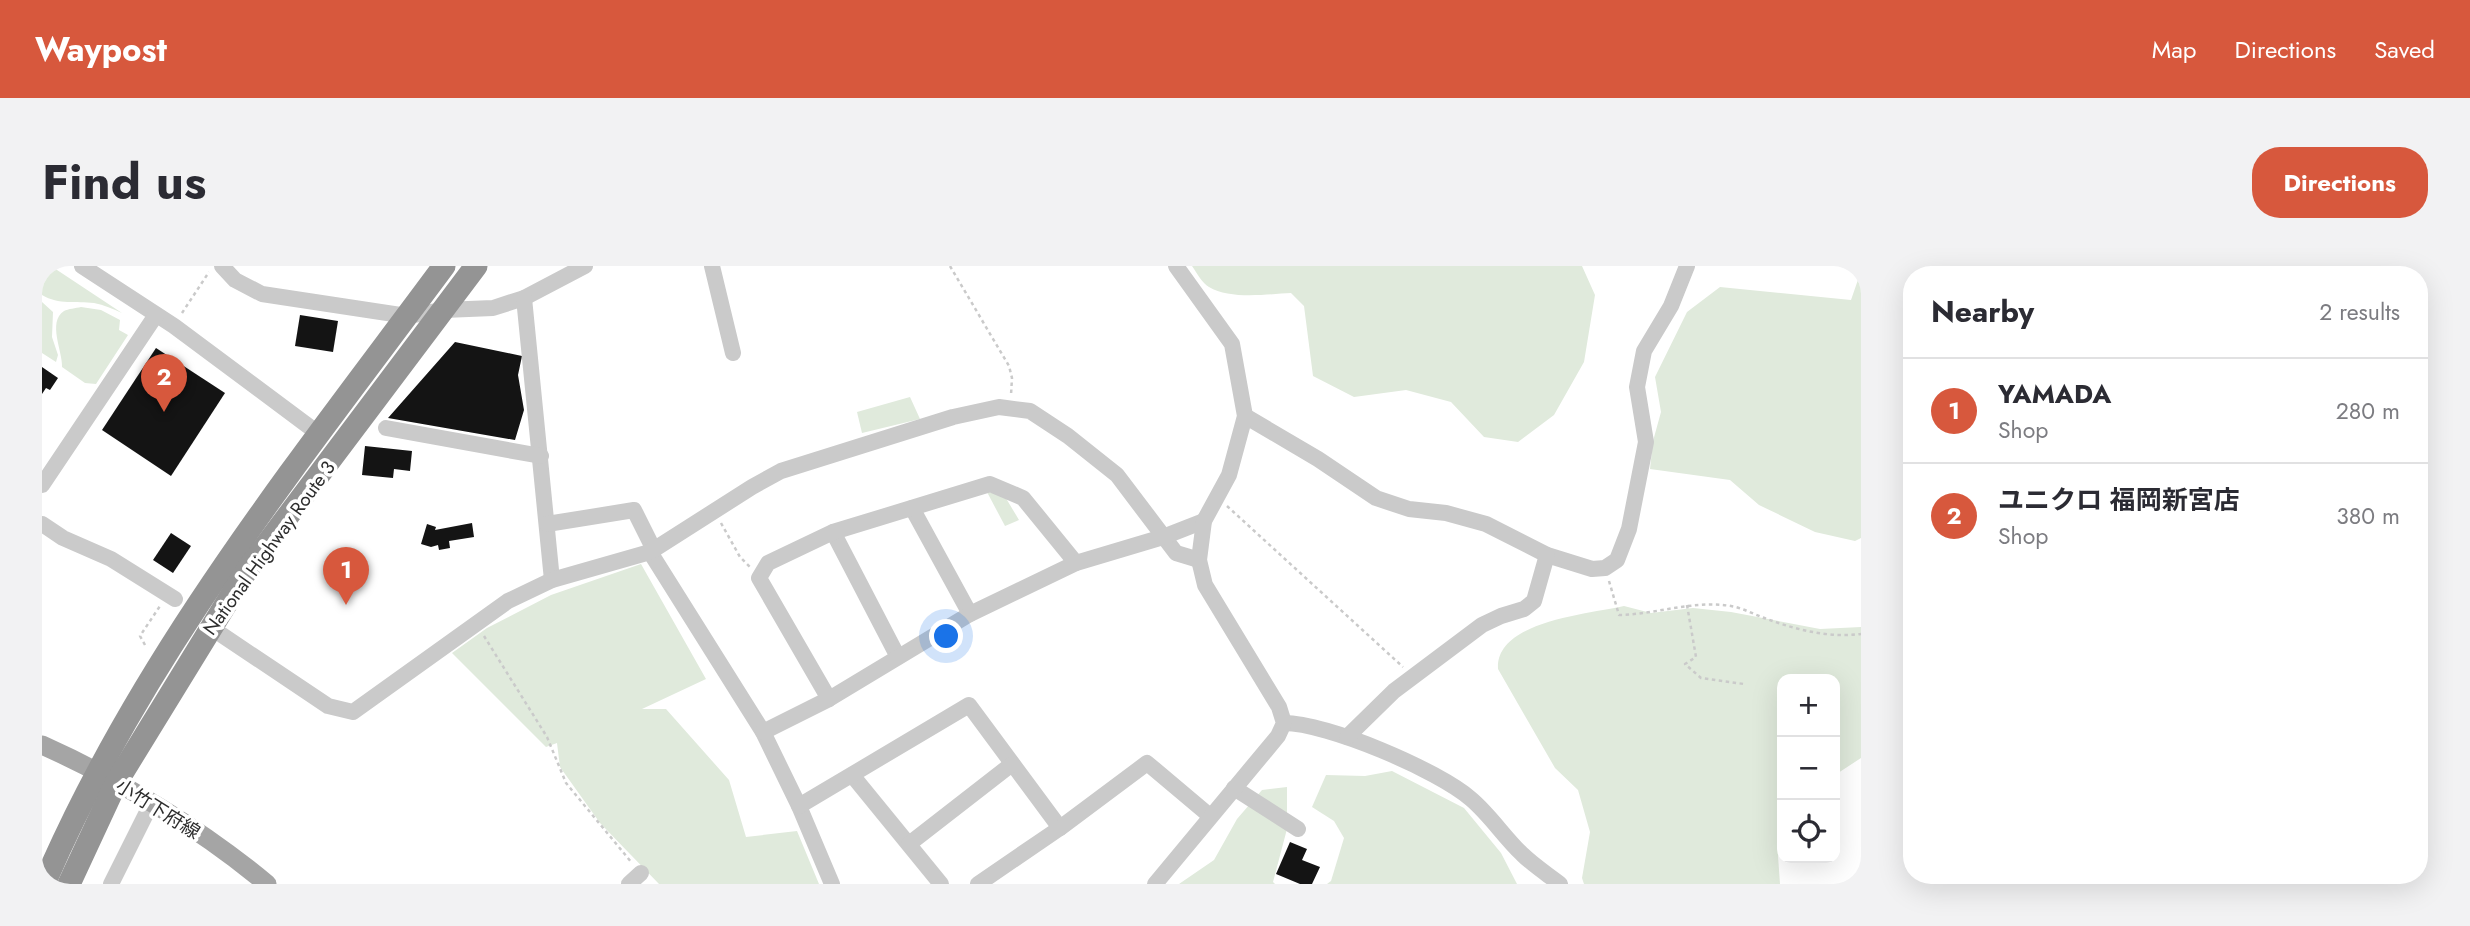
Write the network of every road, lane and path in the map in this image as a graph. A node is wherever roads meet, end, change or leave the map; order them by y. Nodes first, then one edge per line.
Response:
1 (82, 266) edge
2 (213, 266) edge
3 (222, 266) edge
4 (444, 266) edge
5 (476, 266) edge
6 (584, 266) edge
7 (712, 266) edge
8 (950, 266) edge
9 (1176, 266) edge
10 (1687, 266) edge
11 (524, 298) junction
12 (444, 310) junction
13 (156, 315) junction
14 (407, 316) junction
15 (174, 326) junction
16 (733, 353) dead end
17 (1010, 408) junction
18 (1245, 416) junction
19 (386, 428) dead end
20 (319, 433) junction
21 (541, 456) junction
22 (42, 485) edge
23 (1216, 499) junction
24 (912, 508) junction
25 (714, 511) junction
26 (1204, 521) junction
27 (42, 524) edge
28 (547, 524) junction
29 (833, 532) junction
30 (1163, 537) junction
31 (652, 551) junction
32 (1547, 555) junction
33 (1199, 560) junction
34 (1076, 563) junction
35 (1605, 568) junction
36 (759, 578) junction
37 (552, 580) junction
38 (171, 597) joint
39 (1687, 604) junction
40 (970, 614) junction
41 (476, 624) junction
42 (1861, 634) edge
43 (222, 635) dead end
44 (145, 645) dead end
45 (898, 657) junction
46 (1413, 677) junction
47 (1744, 684) dead end
48 (829, 699) junction
49 (1284, 723) junction
50 (763, 732) junction
51 (1348, 737) junction
52 (42, 745) edge
53 (1012, 764) junction
54 (852, 775) junction
55 (106, 778) junction
56 (1234, 788) junction
57 (151, 804) junction
58 (799, 806) junction
59 (1210, 816) junction
60 (1060, 828) junction
61 (1298, 829) dead end
62 (909, 844) junction
63 (635, 878) edge
64 (44, 884) edge
65 (69, 884) edge
66 (111, 884) edge
67 (267, 884) edge
68 (832, 884) edge
69 (941, 884) edge
70 (978, 884) edge
71 (1155, 884) edge
72 (1560, 884) edge

1 - 13 street
2 - 15 path
3 - 14 street
4 - 14 highway, National Highway Route 3
5 - 12 highway, National Highway Route 3
6 - 11 street
7 - 16 street
8 - 17 path
9 - 18 street
10 - 35 street
11 - 12 street
11 - 21 street
12 - 14 street
12 - 55 highway, National Highway Route 3
13 - 15 street
13 - 22 street
14 - 20 highway, National Highway Route 3
15 - 20 street
17 - 25 street
17 - 30 street
18 - 23 street
18 - 32 street
19 - 21 street
20 - 55 highway, National Highway Route 3
21 - 28 street
23 - 26 street
23 - 46 path
24 - 29 street
24 - 34 street
24 - 40 street
25 - 31 street
25 - 36 path
26 - 30 street
26 - 33 street
27 - 38 street
28 - 31 street
28 - 37 street
29 - 36 street
29 - 45 street
30 - 33 street
30 - 34 street
31 - 37 street
31 - 50 street
32 - 35 street
32 - 46 street
33 - 49 street
34 - 40 street
35 - 39 path
36 - 48 street
37 - 41 street
38 - 44 path
39 - 42 path
39 - 47 path
40 - 45 street
41 - 43 street
41 - 63 path
45 - 48 street
46 - 51 street
48 - 50 street
49 - 51 street
49 - 56 street
50 - 58 street
51 - 72 street
52 - 55 main road, 小竹下府線
53 - 54 street
53 - 60 street
53 - 62 street
54 - 58 street
54 - 62 street
55 - 57 main road, 小竹下府線
55 - 64 highway, National Highway Route 3
55 - 65 highway, National Highway Route 3
56 - 59 street
56 - 61 street
57 - 66 street
57 - 67 main road, 小竹下府線
58 - 68 street
59 - 60 street
59 - 71 street
60 - 70 street
62 - 69 street

